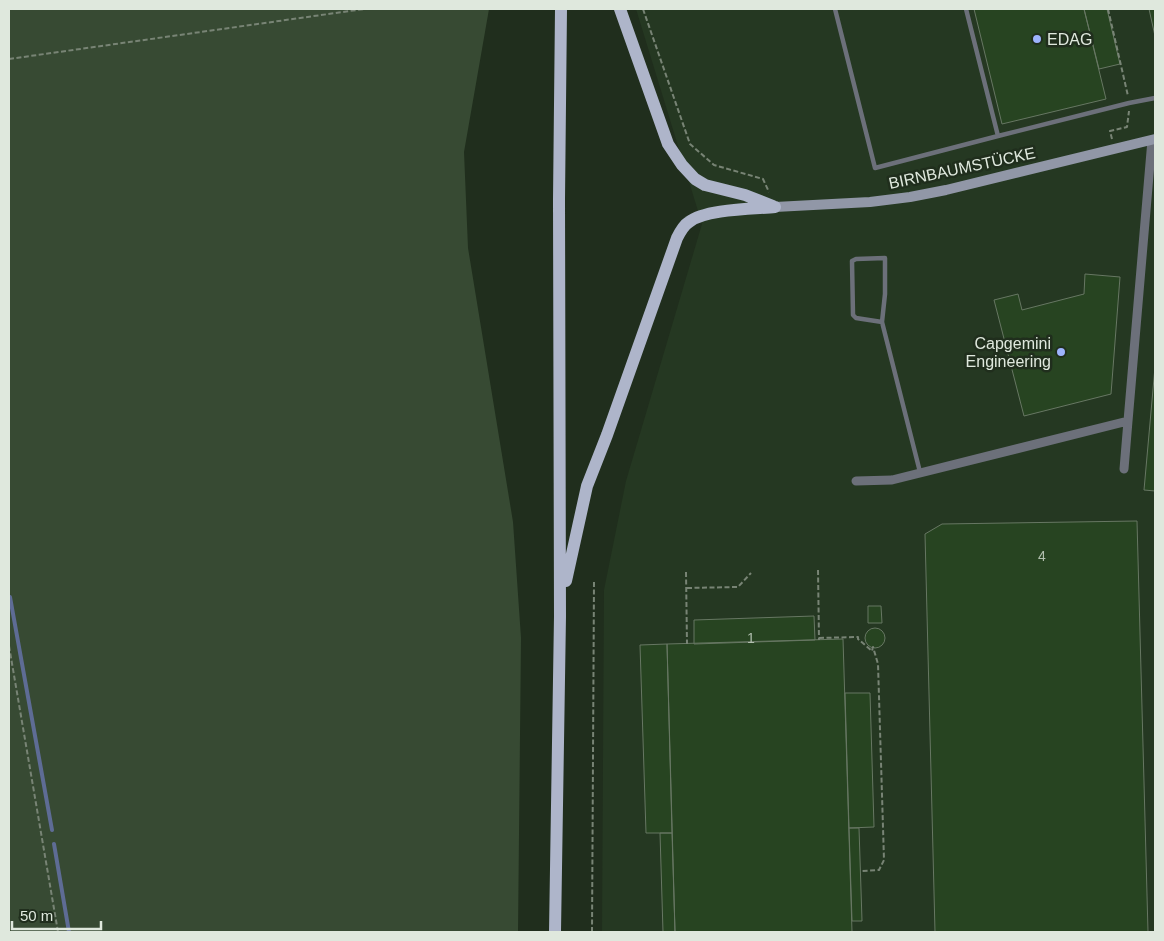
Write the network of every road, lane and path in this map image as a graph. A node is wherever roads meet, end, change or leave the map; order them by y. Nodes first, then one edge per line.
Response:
1 (364, 9) edge
2 (561, 9) edge
3 (620, 9) edge
4 (644, 9) edge
5 (835, 9) edge
6 (966, 9) edge
7 (1108, 9) edge
8 (9, 59) edge
9 (1155, 98) edge
10 (1128, 103) junction
11 (998, 136) junction
12 (1154, 139) edge
13 (1115, 149) junction
14 (775, 207) junction
15 (882, 322) junction
16 (1128, 421) junction
17 (1124, 469) dead end
18 (920, 472) junction
19 (856, 481) dead end
20 (818, 570) dead end
21 (686, 572) dead end
22 (751, 572) dead end
23 (594, 580) dead end
24 (687, 588) junction
25 (560, 616) junction
26 (688, 644) dead end
27 (9, 646) edge
28 (861, 870) dead end
29 (58, 932) edge
30 (555, 932) edge
31 (592, 932) edge

1 - 8 path
2 - 25 main road
3 - 14 main road
4 - 14 path
5 - 11 lane
6 - 11 lane
7 - 10 path
9 - 10 lane
10 - 11 lane
10 - 13 path
12 - 13 street, BIRNBAUMSTÜCKE
12 - 16 street, BIRNBAUMSTÜCKE
13 - 14 street, BIRNBAUMSTÜCKE
14 - 25 main road
15 - 15 lane
15 - 18 lane
16 - 17 street, BIRNBAUMSTÜCKE
16 - 18 street
18 - 19 street
20 - 28 path
21 - 24 path
22 - 24 path
23 - 31 path
24 - 26 path
25 - 30 main road
27 - 29 path

